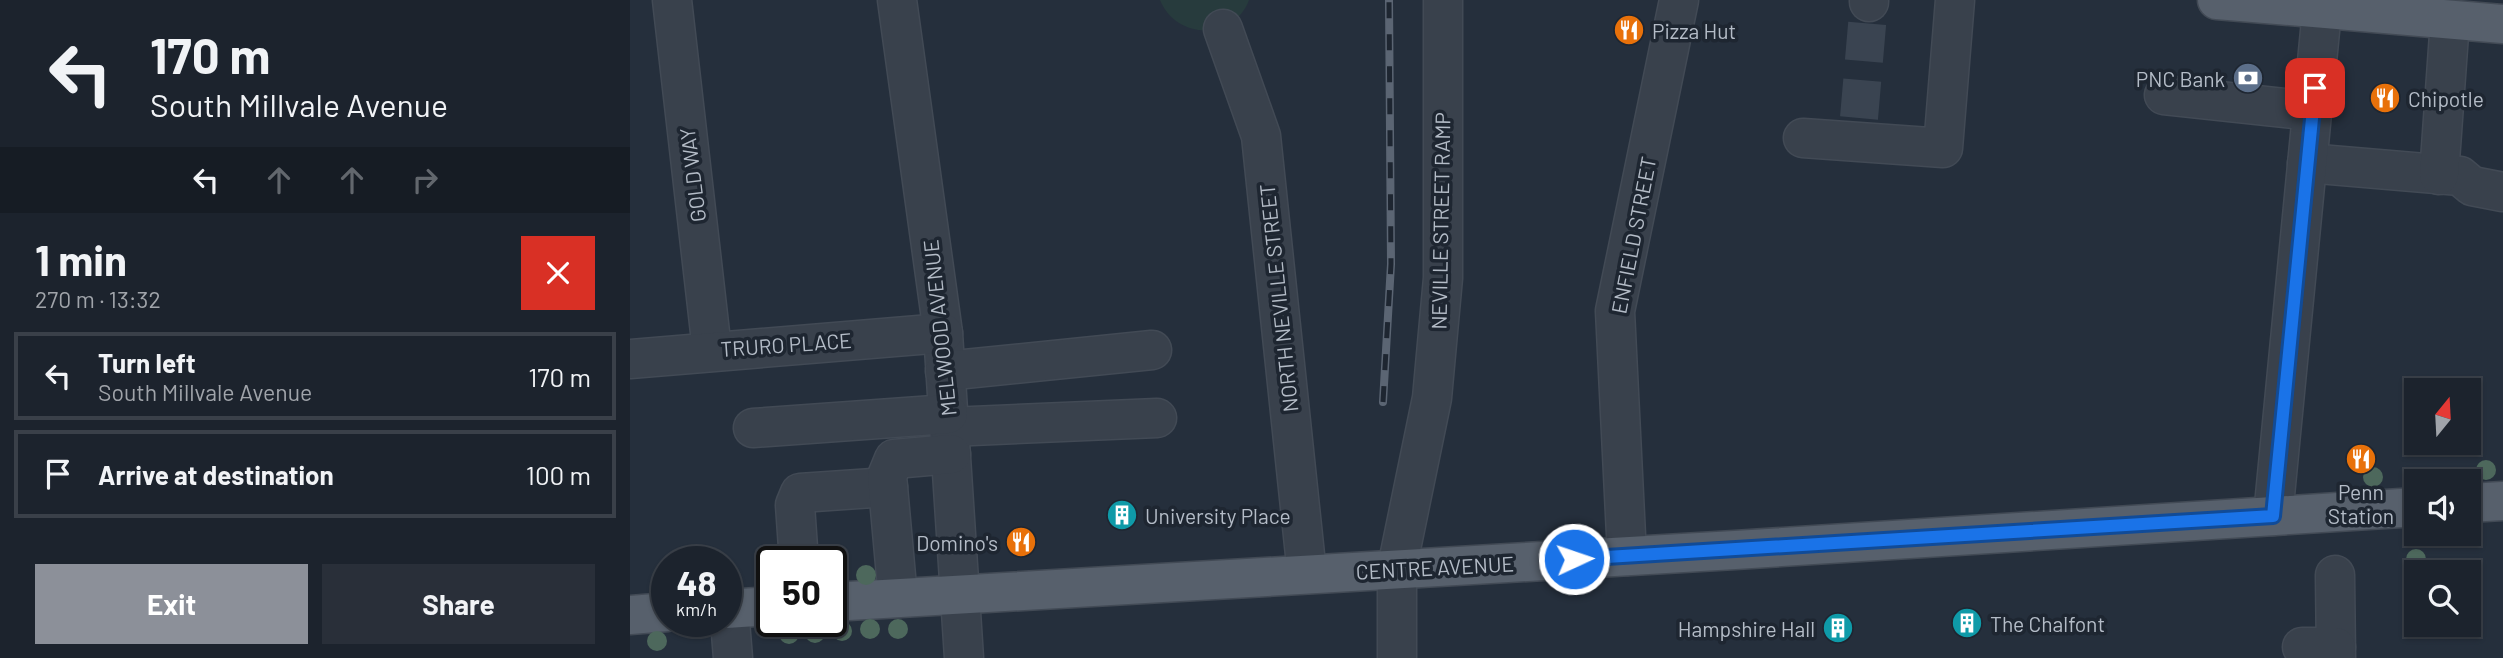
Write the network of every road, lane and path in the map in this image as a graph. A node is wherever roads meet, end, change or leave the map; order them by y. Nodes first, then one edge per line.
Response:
1 (672, 0) edge
2 (897, 0) edge
3 (1443, 0) edge
4 (1679, 0) edge
5 (1955, 0) edge
6 (2217, 0) edge
7 (2322, 5) edge
8 (2475, 22) edge
9 (1223, 29) dead end
10 (2164, 95) dead end
11 (2312, 111) junction
12 (1803, 138) dead end
13 (2307, 163) junction
14 (2450, 176) junction
15 (2503, 192) edge
16 (943, 333) junction
17 (712, 350) junction
18 (1152, 350) dead end
19 (630, 359) edge
20 (945, 371) junction
21 (1157, 418) dead end
22 (753, 428) dead end
23 (949, 432) junction
24 (888, 487) junction
25 (2503, 501) edge
26 (2481, 502) edge
27 (2404, 508) edge
28 (2273, 516) junction
29 (798, 546) edge
30 (1627, 556) junction
31 (1396, 568) junction
32 (1307, 574) junction
33 (2335, 575) dead end
34 (961, 595) junction
35 (898, 598) junction
36 (847, 601) edge
37 (651, 613) edge
38 (630, 615) edge
39 (731, 637) edge
40 (2325, 650) edge
41 (733, 658) edge
42 (964, 658) edge
43 (1397, 658) edge

1 - 17 street, GOLD WAY
2 - 16 street, MELWOOD AVENUE
3 - 31 street, NEVILLE STREET RAMP
4 - 30 street, ENFIELD STREET
5 - 12 street
6 - 7 main road
7 - 8 main road
7 - 11 street
8 - 14 street
9 - 32 street, NORTH NEVILLE STREET
10 - 11 street
11 - 13 street
13 - 14 street
13 - 28 street
14 - 15 street
16 - 17 street, TRURO PLACE
16 - 20 street, MELWOOD AVENUE
17 - 19 street, TRURO PLACE
18 - 20 street
20 - 23 street, MELWOOD AVENUE
21 - 23 street
22 - 23 street
23 - 24 street
23 - 34 street, MELWOOD AVENUE
24 - 29 street
24 - 35 street
25 - 26 main road
27 - 28 main road, CENTRE AVENUE
28 - 30 main road, CENTRE AVENUE
30 - 31 main road, CENTRE AVENUE
31 - 32 main road, CENTRE AVENUE
31 - 43 street
32 - 34 main road, CENTRE AVENUE
33 - 40 street
34 - 35 main road, CENTRE AVENUE
34 - 42 street, MELWOOD AVENUE
35 - 36 main road, CENTRE AVENUE
37 - 38 main road
39 - 41 street

